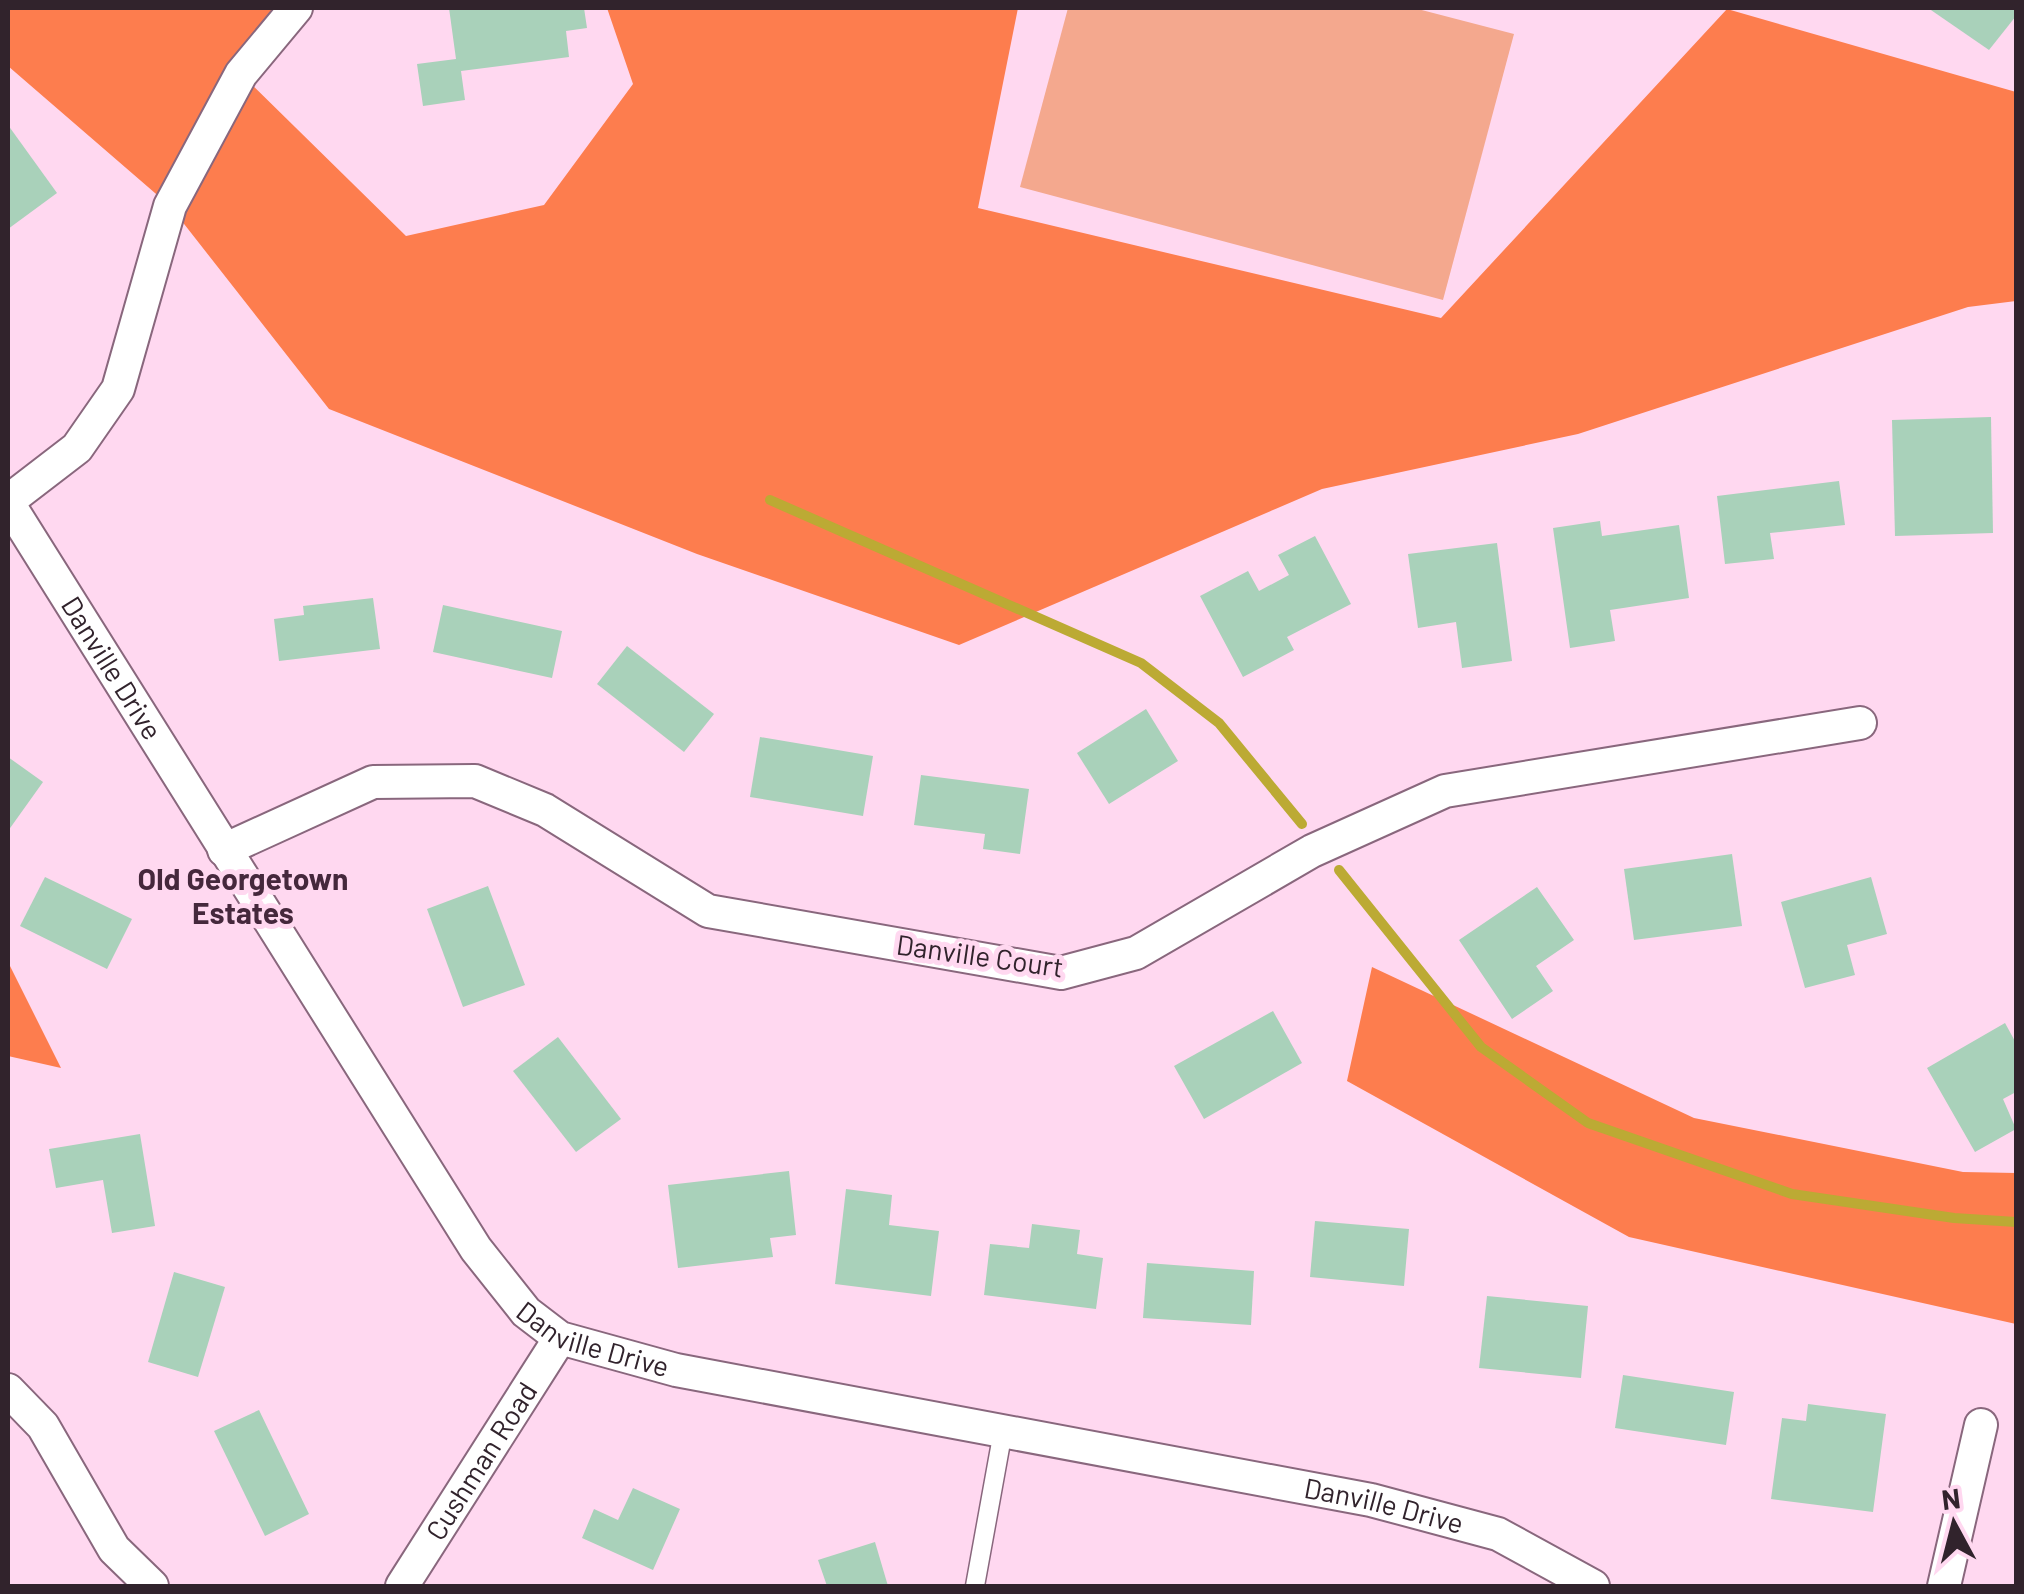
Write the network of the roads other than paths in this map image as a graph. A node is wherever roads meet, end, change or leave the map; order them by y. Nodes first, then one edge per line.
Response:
1 (296, 8) edge
2 (8, 502) edge
3 (1860, 723) dead end
4 (224, 850) junction
5 (560, 1338) junction
6 (8, 1390) edge
7 (1981, 1426) dead end
8 (1004, 1432) junction
9 (152, 1586) edge
10 (402, 1586) edge
11 (975, 1586) edge
12 (1593, 1586) edge
13 (1944, 1586) edge

1 - 2 street, Danville Drive
2 - 4 street, Danville Drive
3 - 4 street, Danville Court
4 - 5 street, Danville Drive
5 - 8 street, Danville Drive
5 - 10 street, Cushman Road
6 - 9 street
7 - 13 street
8 - 11 lane
8 - 12 street, Danville Drive

